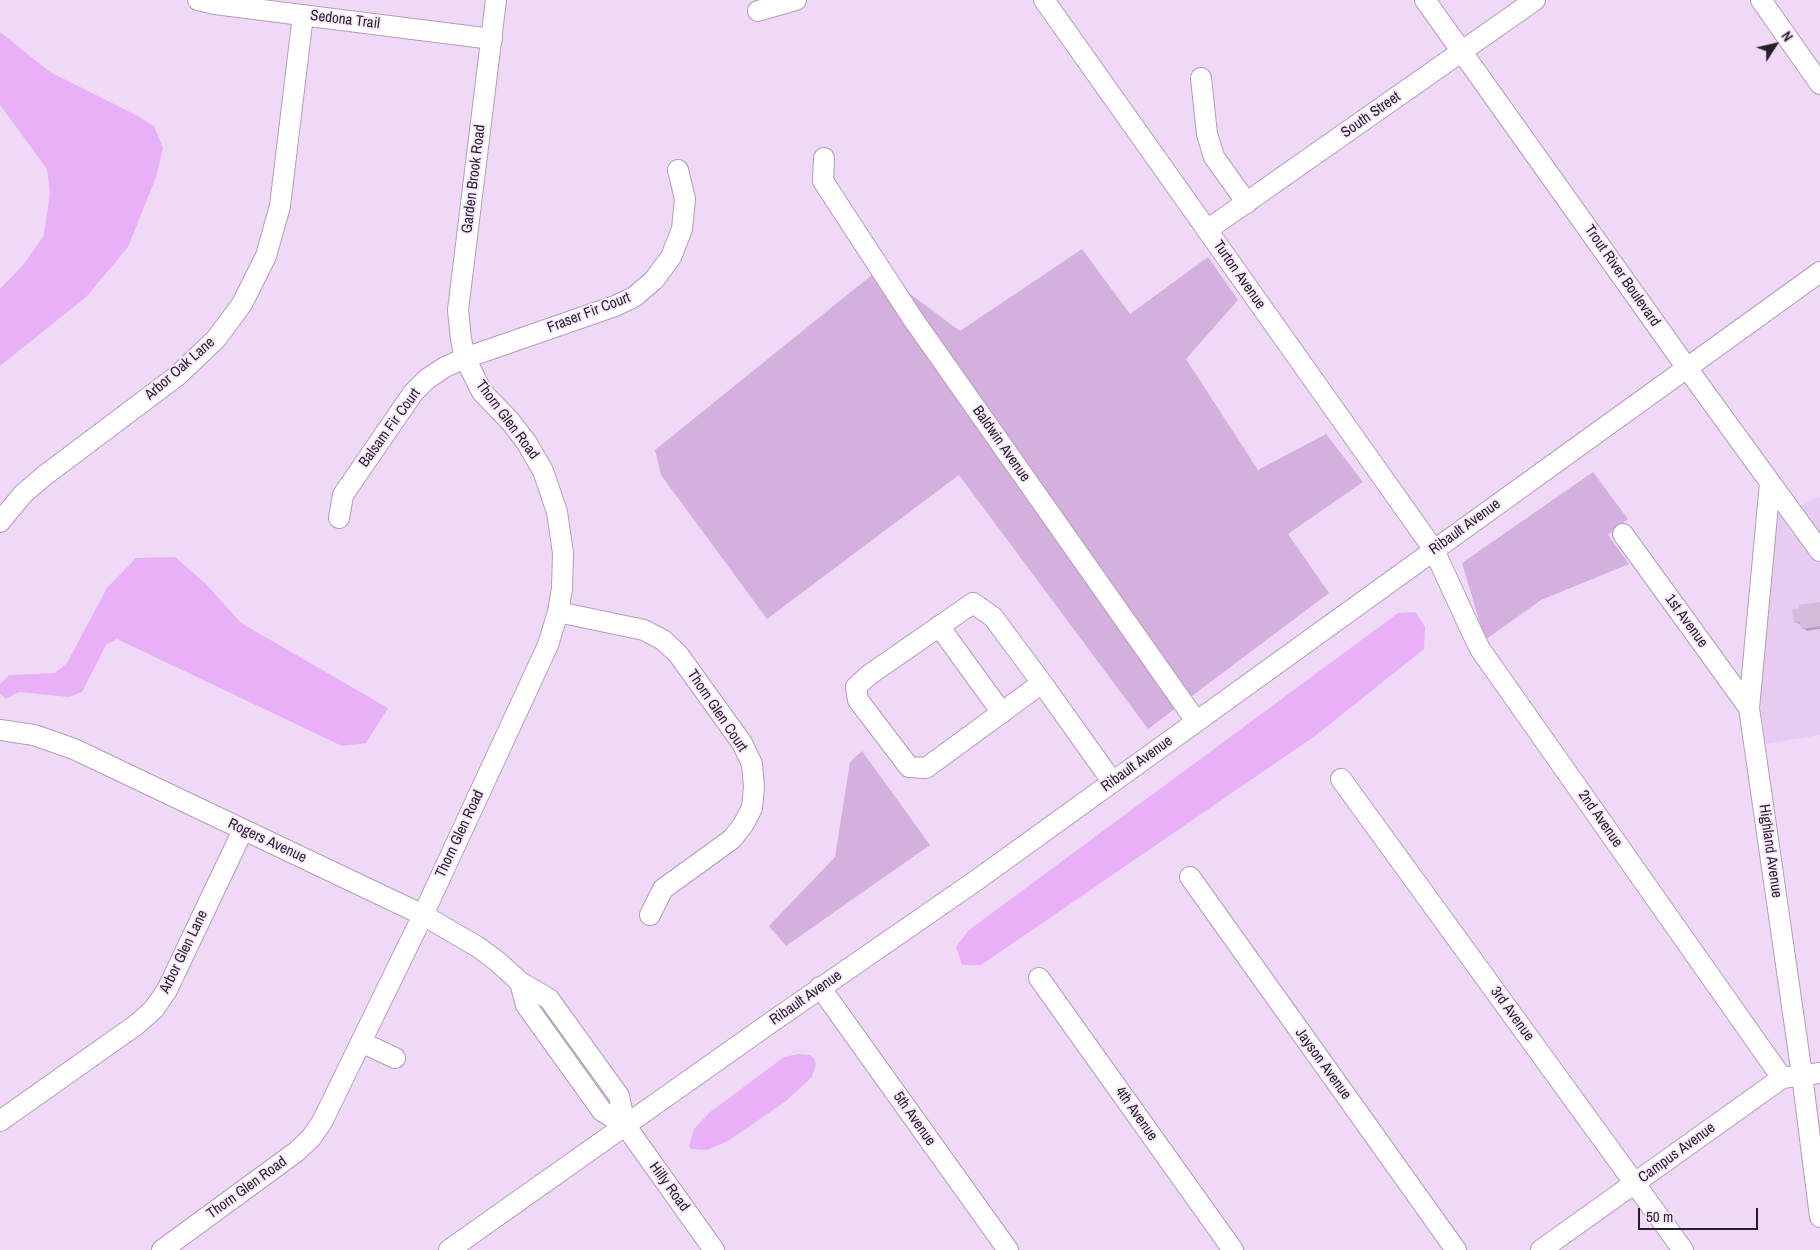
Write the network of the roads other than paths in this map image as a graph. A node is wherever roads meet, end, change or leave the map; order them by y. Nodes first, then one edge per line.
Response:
1 (198, 0) edge
2 (496, 0) edge
3 (796, 0) edge
4 (1044, 0) edge
5 (1425, 0) edge
6 (1535, 0) edge
7 (1761, 0) edge
8 (758, 11) dead end
9 (303, 15) junction
10 (492, 39) junction
11 (1462, 51) junction
12 (1201, 78) dead end
13 (1820, 84) edge
14 (824, 158) dead end
15 (678, 170) dead end
16 (1246, 203) junction
17 (1207, 230) junction
18 (1820, 272) edge
19 (465, 358) junction
20 (1687, 368) junction
21 (1770, 484) junction
22 (339, 518) dead end
23 (0, 522) edge
24 (1623, 534) dead end
25 (1434, 550) junction
26 (1820, 552) edge
27 (558, 612) junction
28 (939, 626) junction
29 (1042, 683) junction
30 (1749, 708) junction
31 (1002, 712) junction
32 (1196, 721) junction
33 (0, 730) edge
34 (1341, 779) dead end
35 (1113, 782) junction
36 (243, 830) junction
37 (1190, 877) dead end
38 (423, 915) junction
39 (650, 915) dead end
40 (1039, 978) dead end
41 (820, 987) junction
42 (361, 1042) junction
43 (395, 1058) dead end
44 (1811, 1074) edge
45 (1782, 1078) junction
46 (0, 1121) edge
47 (625, 1125) junction
48 (1635, 1183) junction
49 (1820, 1217) edge
50 (162, 1250) edge
51 (449, 1250) edge
52 (714, 1250) edge
53 (1008, 1250) edge
54 (1233, 1250) edge
55 (1456, 1250) edge
56 (1542, 1250) edge
57 (1683, 1250) edge

1 - 9 street, Sedona Trail
2 - 10 street, Garden Brook Road
3 - 8 street
4 - 17 street, Turton Avenue
5 - 11 street, Trout River Boulevard
6 - 11 street, South Street
7 - 13 street
9 - 10 street, Sedona Trail
9 - 23 street, Arbor Oak Lane
10 - 19 street, Garden Brook Road
11 - 16 street, South Street
11 - 20 street, Trout River Boulevard
12 - 16 street
14 - 32 street, Baldwin Avenue
15 - 19 street, Fraser Fir Court
16 - 17 street, South Street
17 - 25 street, Turton Avenue
18 - 20 street, Ribault Avenue
19 - 22 street, Balsam Fir Court
19 - 27 street, Thorn Glen Road
20 - 21 street, Trout River Boulevard
20 - 25 street, Ribault Avenue
21 - 26 street, Trout River Boulevard
21 - 30 street, Highland Avenue
24 - 30 street, 1st Avenue
25 - 32 street, Ribault Avenue
25 - 45 street, 2nd Avenue
27 - 38 street, Thorn Glen Road
27 - 39 street, Thorn Glen Court
28 - 29 street
28 - 31 street
28 - 31 street
29 - 31 street
29 - 35 street
30 - 44 street, Highland Avenue
32 - 35 street, Ribault Avenue
33 - 36 street, Rogers Avenue
34 - 48 street, 3rd Avenue
35 - 41 street, Ribault Avenue
36 - 38 street, Rogers Avenue
36 - 46 street, Arbor Glen Lane
37 - 55 street, Jayson Avenue
38 - 42 street, Thorn Glen Road
38 - 47 street, Rogers Avenue
40 - 54 street, 4th Avenue
41 - 47 street, Ribault Avenue
41 - 53 street, 5th Avenue
42 - 43 street
42 - 50 street, Thorn Glen Road
44 - 45 street, Campus Avenue
44 - 49 street, Highland Avenue
45 - 48 street, Campus Avenue
47 - 51 street, Ribault Avenue
47 - 52 street, Hilly Road
48 - 56 street, Campus Avenue
48 - 57 street, 3rd Avenue

